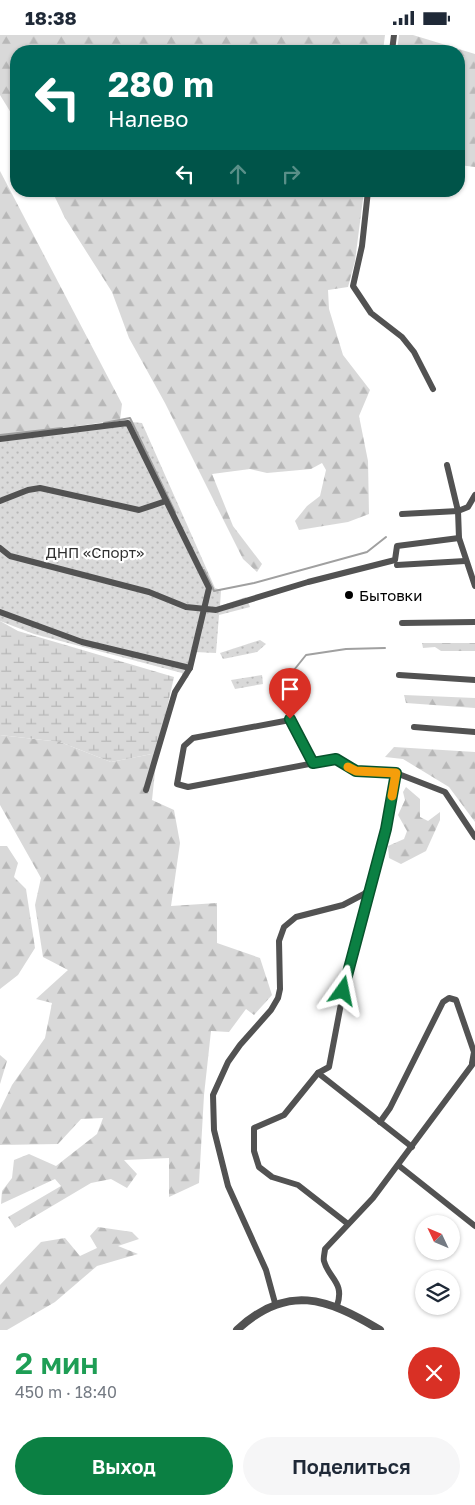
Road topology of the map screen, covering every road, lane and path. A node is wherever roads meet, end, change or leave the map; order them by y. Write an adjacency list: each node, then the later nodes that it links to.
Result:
1 (367, 197): 2 (street)
2 (433, 389)
3 (0, 439): 7 (street)
4 (447, 465): 8 (street)
5 (475, 495): 8 (street)
6 (0, 501): 7 (street)
7 (166, 501): 15 (street)
8 (458, 511): 9 (street); 10 (street)
9 (402, 514)
10 (460, 538): 12 (street); 15 (street)
11 (0, 548): 15 (street)
12 (466, 561): 13 (street); 14 (street)
13 (397, 565)
14 (475, 586)
15 (203, 609): 19 (street)
16 (0, 613): 19 (street)
17 (475, 622): 18 (street)
18 (402, 623)
19 (190, 668): 26 (street)
20 (400, 675): 21 (street)
21 (475, 680)
22 (414, 727): 23 (street)
23 (475, 731)
24 (313, 763): 24 (street); 25 (street)
25 (396, 773): 27 (street); 28 (street)
26 (146, 790)
27 (475, 837)
28 (368, 891): 30 (street); 36 (street)
29 (474, 1062): 31 (street); 32 (street)
30 (318, 1073): 31 (street); 34 (street)
31 (380, 1122): 32 (street)
32 (412, 1147): 33 (street)
33 (398, 1165): 34 (street); 35 (street)
34 (348, 1224): 37 (street)
35 (475, 1226)
36 (275, 1303): 37 (street); 38 (street)
37 (337, 1306): 39 (street)
38 (237, 1330)
39 (380, 1330)

